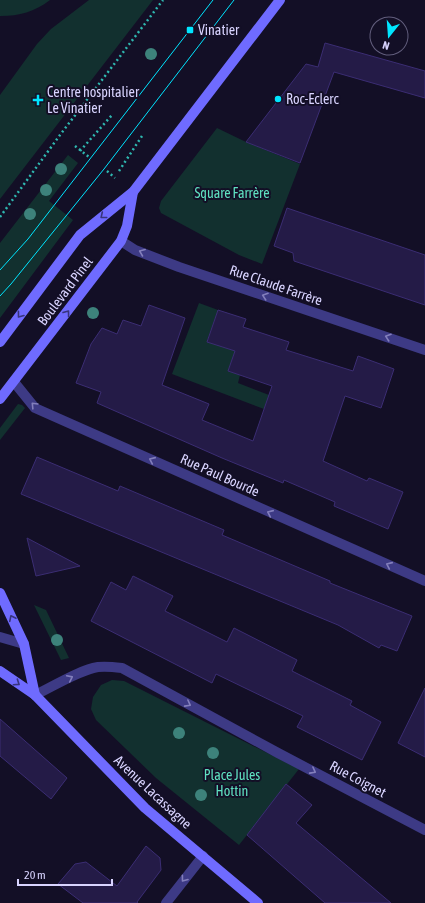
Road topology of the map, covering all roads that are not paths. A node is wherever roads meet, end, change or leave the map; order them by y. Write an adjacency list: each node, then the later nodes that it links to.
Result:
1 (280, 0): 2 (main road, Boulevard Pinel)
2 (133, 192): 3 (main road, Boulevard Pinel); 4 (main road, Boulevard Pinel, one-way to 4)
3 (121, 241): 5 (street, Rue Claude Farrère, one-way to 3); 6 (main road, Boulevard Pinel, one-way to 3)
4 (0, 342)
5 (425, 350)
6 (14, 382): 7 (main road, Boulevard Pinel); 8 (street, Rue Paul Bourde, one-way to 6)
7 (0, 399)
8 (425, 581)
9 (0, 593): 11 (main road, one-way to 9)
10 (0, 637): 11 (street)
11 (24, 644): 13 (main road)
12 (0, 671): 13 (main road, Avenue Lacassagne, one-way to 13)
13 (35, 695): 14 (street, Rue Coignet, one-way to 14); 15 (main road, Avenue Lacassagne)
14 (425, 830)
15 (203, 856): 16 (street, one-way to 16); 17 (main road, Avenue Lacassagne)
16 (166, 903)
17 (258, 903)

